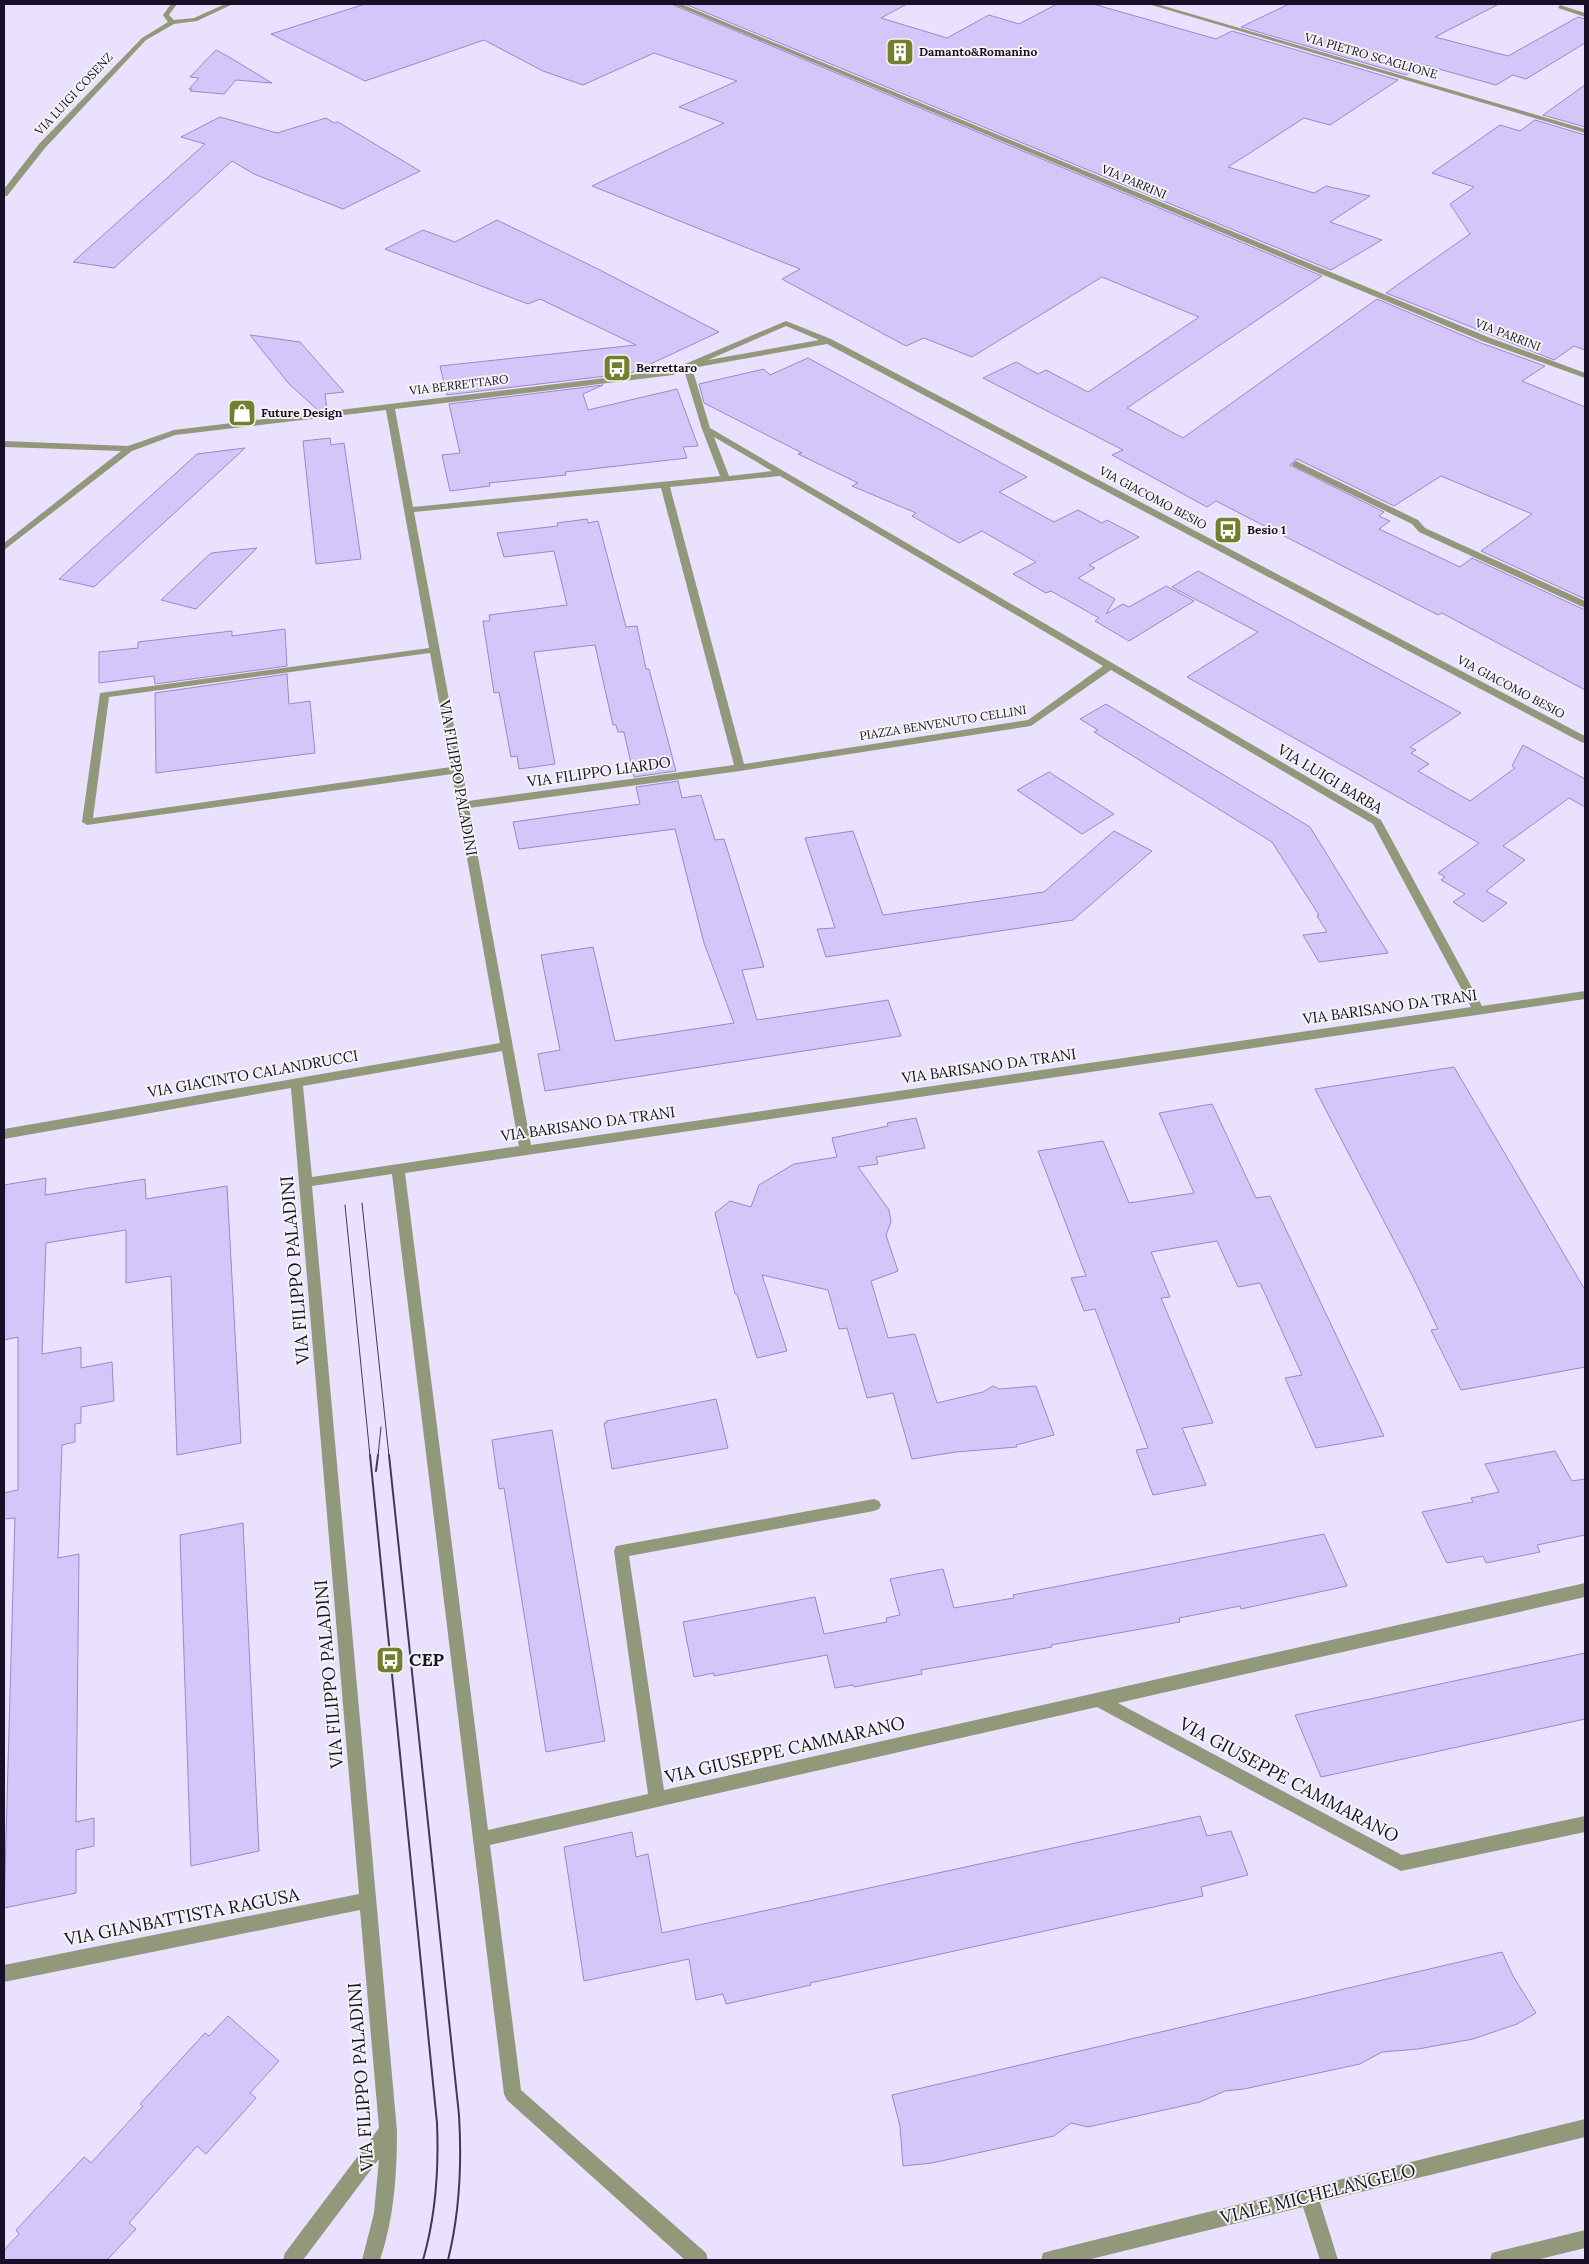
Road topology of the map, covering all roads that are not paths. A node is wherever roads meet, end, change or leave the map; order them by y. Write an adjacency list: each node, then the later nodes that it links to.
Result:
1 (174, 4): 7 (street)
2 (230, 4): 7 (street, VIA LUIGI COSENZ)
3 (676, 4): 13 (street, VIA PARRINI)
4 (1151, 4): 8 (street, VIA PIETRO SCAGLIONE)
5 (1560, 8): 6 (street)
6 (1585, 15)
7 (172, 22): 9 (street, VIA LUIGI COSENZ)
8 (1585, 131)
9 (4, 194)
10 (786, 323): 11 (street, VIA GIACOMO BESIO); 12 (street, VIA BERRETTARO)
11 (828, 340): 12 (street); 27 (street, VIA GIACOMO BESIO)
12 (687, 366): 14 (street, VIA BERRETTARO); 15 (street)
13 (1585, 376)
14 (390, 406): 17 (street, VIA BERRETTARO); 22 (street, VIA FILIPPO PALADINI)
15 (706, 429): 19 (street); 20 (street)
16 (4, 444): 17 (street)
17 (129, 449): 23 (street)
18 (1296, 464): 24 (street)
19 (782, 473): 20 (street); 26 (street)
20 (726, 479): 21 (street)
21 (665, 485): 22 (street); 28 (street)
22 (409, 510): 25 (street, VIA FILIPPO PALADINI)
23 (4, 547)
24 (1585, 605)
25 (434, 650): 29 (street, VIA FILIPPO PALADINI); 29 (street)
26 (1110, 666): 28 (street, PIAZZA BENVENUTO CELLINI); 32 (street, VIA LUIGI BARBA)
27 (1585, 740)
28 (740, 768): 30 (street, VIA FILIPPO LIARDO)
29 (456, 770): 30 (street, VIA FILIPPO PALADINI)
30 (463, 805): 33 (street, VIA FILIPPO PALADINI)
31 (1585, 995): 32 (street, VIA BARISANO DA TRANI)
32 (1479, 1011): 36 (street, VIA BARISANO DA TRANI)
33 (507, 1046): 34 (street, VIA GIACINTO CALANDRUCCI); 36 (street, VIA FILIPPO PALADINI)
34 (297, 1082): 35 (street, VIA GIACINTO CALANDRUCCI); 38 (street, VIA FILIPPO PALADINI)
35 (4, 1134)
36 (526, 1150): 37 (street, VIA BARISANO DA TRANI)
37 (398, 1169): 38 (street, VIA BARISANO DA TRANI); 44 (street)
38 (308, 1182): 45 (street, VIA FILIPPO PALADINI)
39 (874, 1506): 42 (street)
40 (1585, 1590): 41 (street, VIA GIUSEPPE CAMMARANO)
41 (1098, 1700): 42 (street, VIA GIUSEPPE CAMMARANO); 43 (street, VIA GIUSEPPE CAMMARANO)
42 (656, 1800): 44 (street, VIA GIUSEPPE CAMMARANO)
43 (1585, 1824)
44 (482, 1840): 53 (street)
45 (369, 1900): 46 (street, VIA GIANBATTISTA RAGUSA); 48 (street, VIA FILIPPO PALADINI)
46 (4, 1973)
47 (1585, 2128): 49 (street, VIALE MICHELANGELO)
48 (388, 2131): 51 (street); 52 (street, VIA FILIPPO PALADINI)
49 (1309, 2196): 54 (street, VIALE MICHELANGELO); 55 (street)
50 (1585, 2239): 56 (street)
51 (292, 2260)
52 (371, 2260)
53 (699, 2260)
54 (1050, 2260)
55 (1329, 2260)
56 (1499, 2260)

